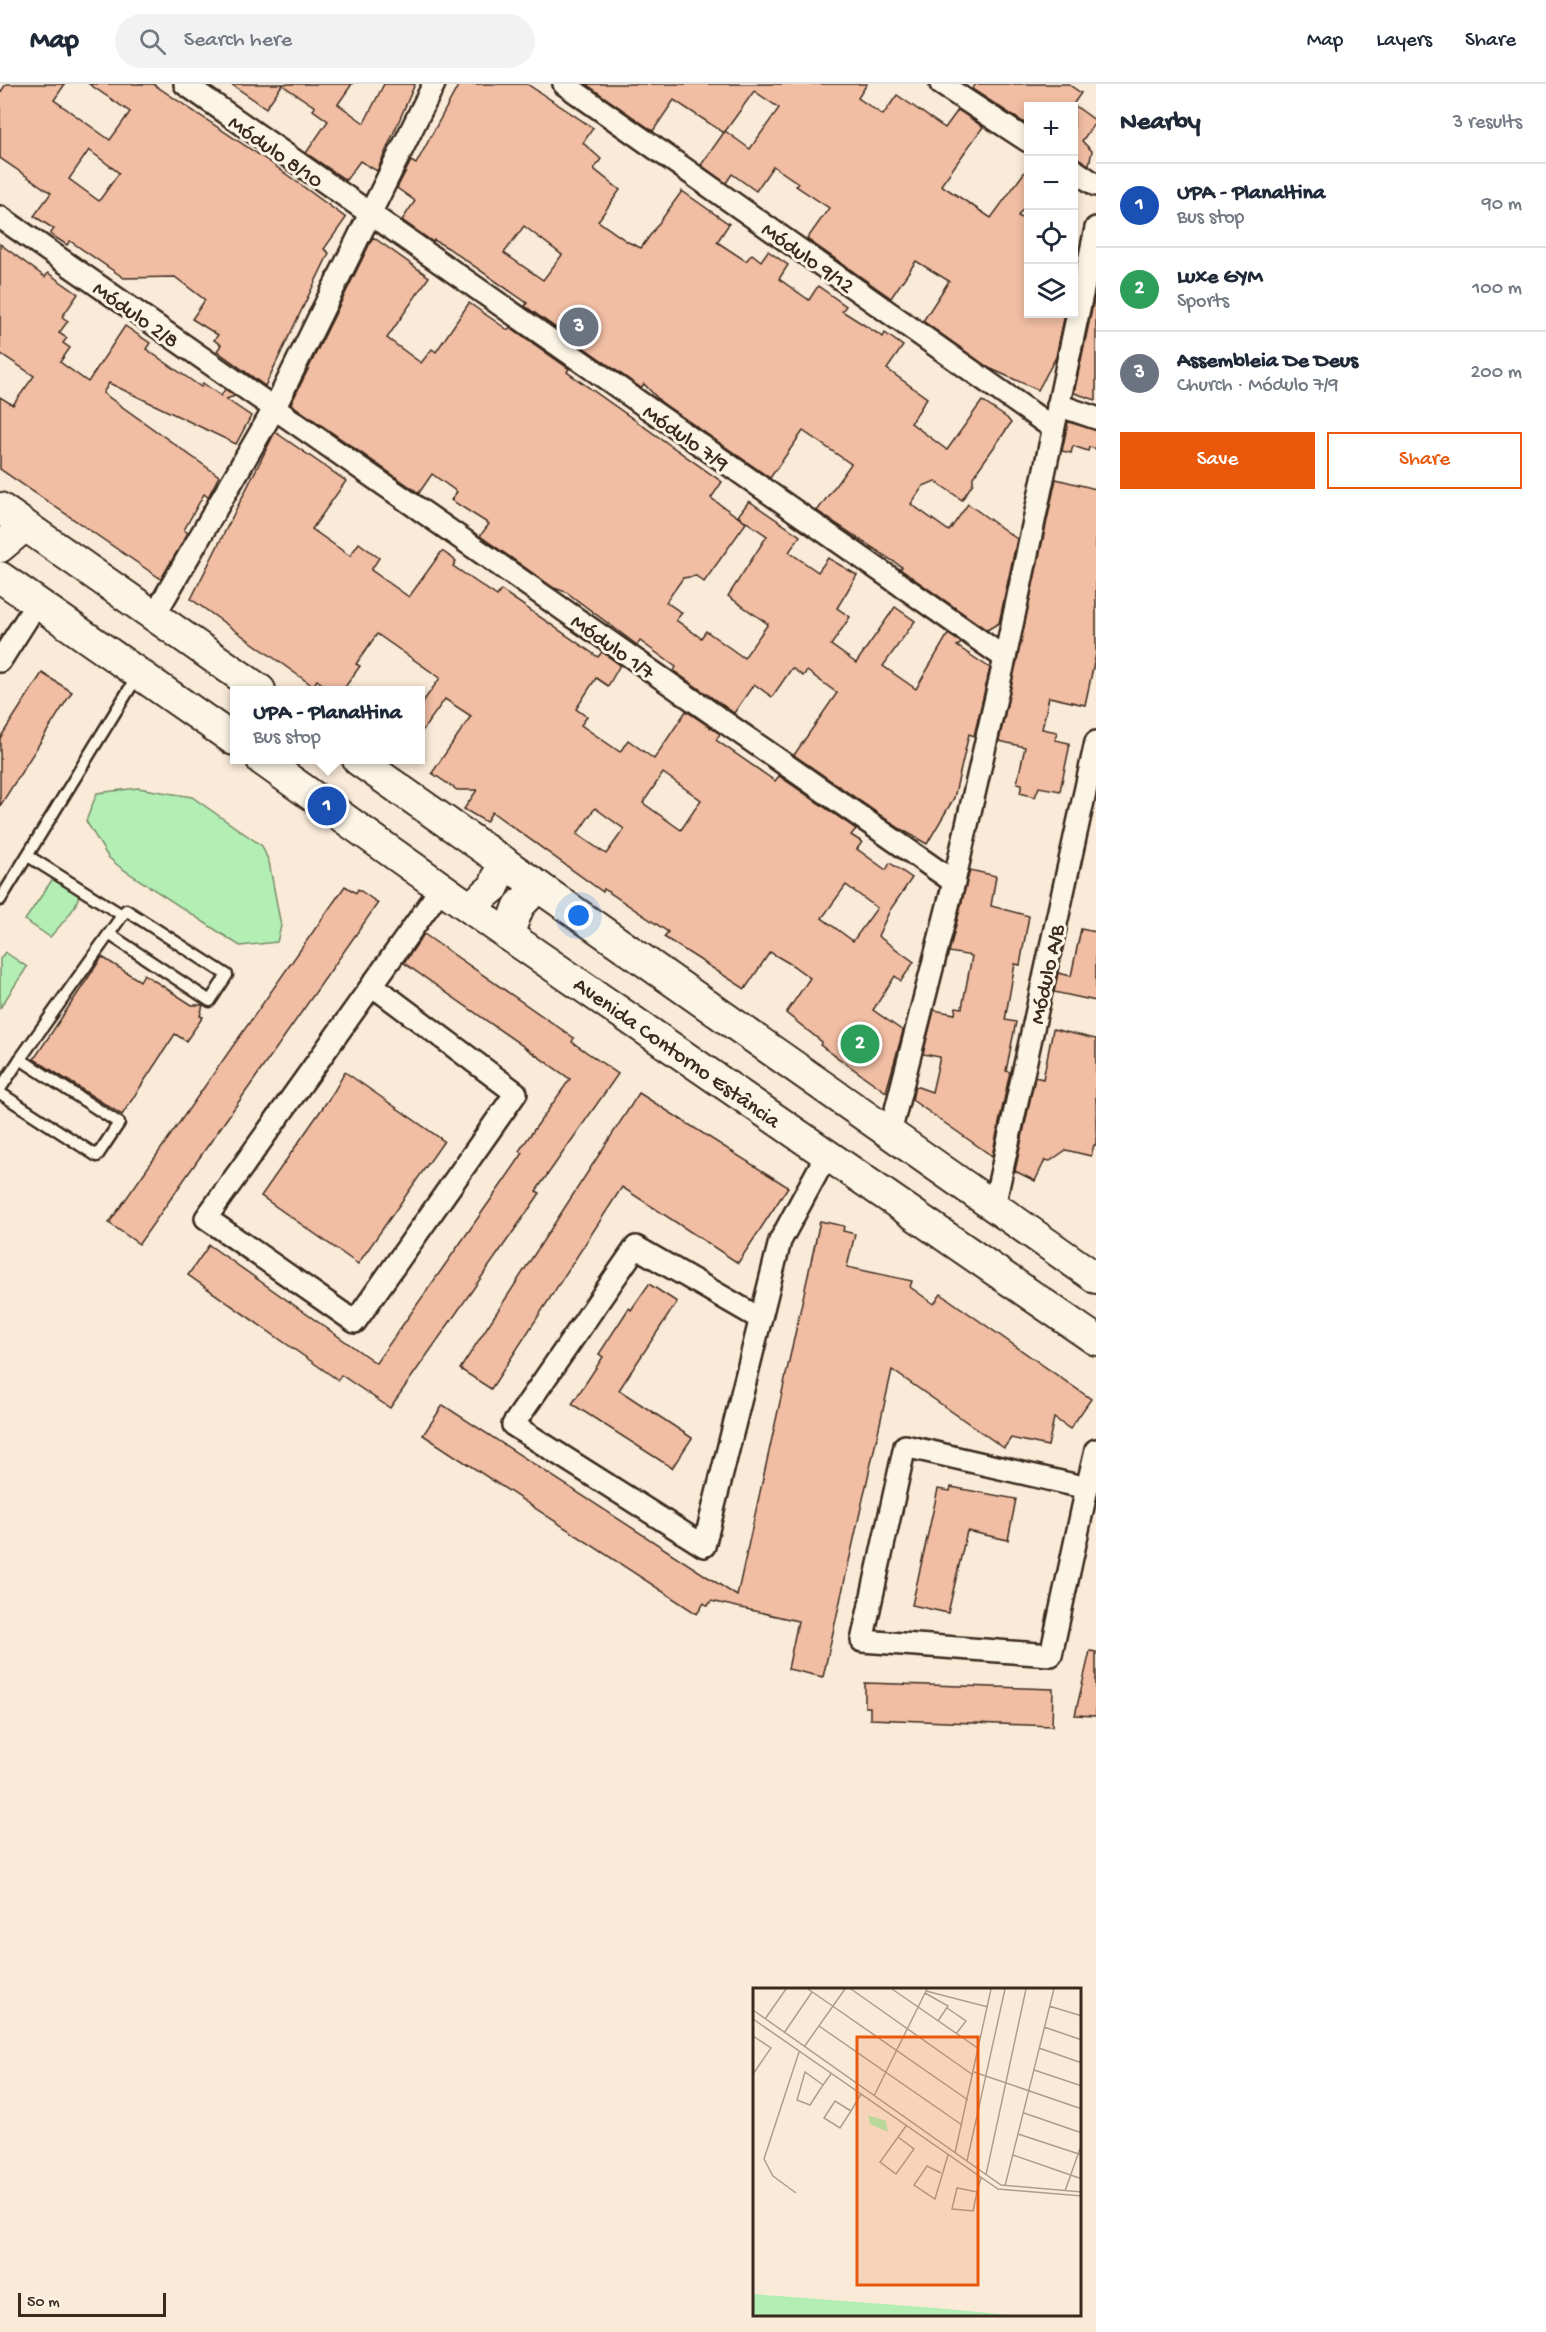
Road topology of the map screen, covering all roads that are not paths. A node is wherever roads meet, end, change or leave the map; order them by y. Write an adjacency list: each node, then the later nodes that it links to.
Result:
1 (185, 84): 8 (street, Módulo 8/10)
2 (434, 84): 8 (street)
3 (564, 84): 14 (street, Módulo 9/12)
4 (941, 84): 5 (street)
5 (1024, 138)
6 (1078, 173): 7 (street)
7 (1096, 185)
8 (370, 215): 12 (street); 21 (street, Módulo 7/9)
9 (0, 217): 12 (street, Módulo 2/8)
10 (1096, 228): 11 (street)
11 (1058, 405): 13 (street); 14 (street)
12 (274, 408): 20 (street); 31 (street, Módulo 1/7)
13 (1096, 418)
14 (1053, 428): 21 (street)
15 (0, 508): 16 (street)
16 (25, 526): 17 (street); 20 (street)
17 (0, 547)
18 (0, 577): 19 (street)
19 (37, 603): 22 (street); 23 (street)
20 (154, 616): 24 (street)
21 (1005, 658): 31 (street)
22 (0, 661)
23 (140, 673): 25 (street); 29 (lane)
24 (254, 686)
25 (230, 737)
26 (1096, 742): 46 (street, Módulo A/B)
27 (269, 764): 33 (street, Avenida Contorno Estância)
28 (365, 764): 30 (street)
29 (28, 856): 34 (lane); 36 (lane)
30 (503, 861): 32 (street); 35 (street)
31 (954, 882): 44 (street)
32 (538, 885): 38 (street); 44 (street)
33 (442, 887): 35 (street, Avenida Contorno Estância); 39 (street)
34 (0, 900)
35 (470, 907): 38 (street, Avenida Contorno Estância)
36 (123, 915): 37 (lane); 37 (lane)
37 (109, 934): 40 (lane)
38 (508, 934): 45 (street, Avenida Contorno Estância)
39 (372, 985): 39 (street)
40 (21, 1059): 42 (lane); 43 (lane)
41 (0, 1066): 42 (lane)
42 (11, 1073): 43 (lane)
43 (0, 1091)
44 (890, 1133): 46 (street)
45 (827, 1154): 48 (street); 49 (street, Avenida Contorno Estância)
46 (994, 1206): 47 (street)
47 (1096, 1278)
48 (759, 1318): 48 (street)
49 (1096, 1340)
50 (1096, 1449): 51 (street)
51 (1087, 1488): 51 (street)

